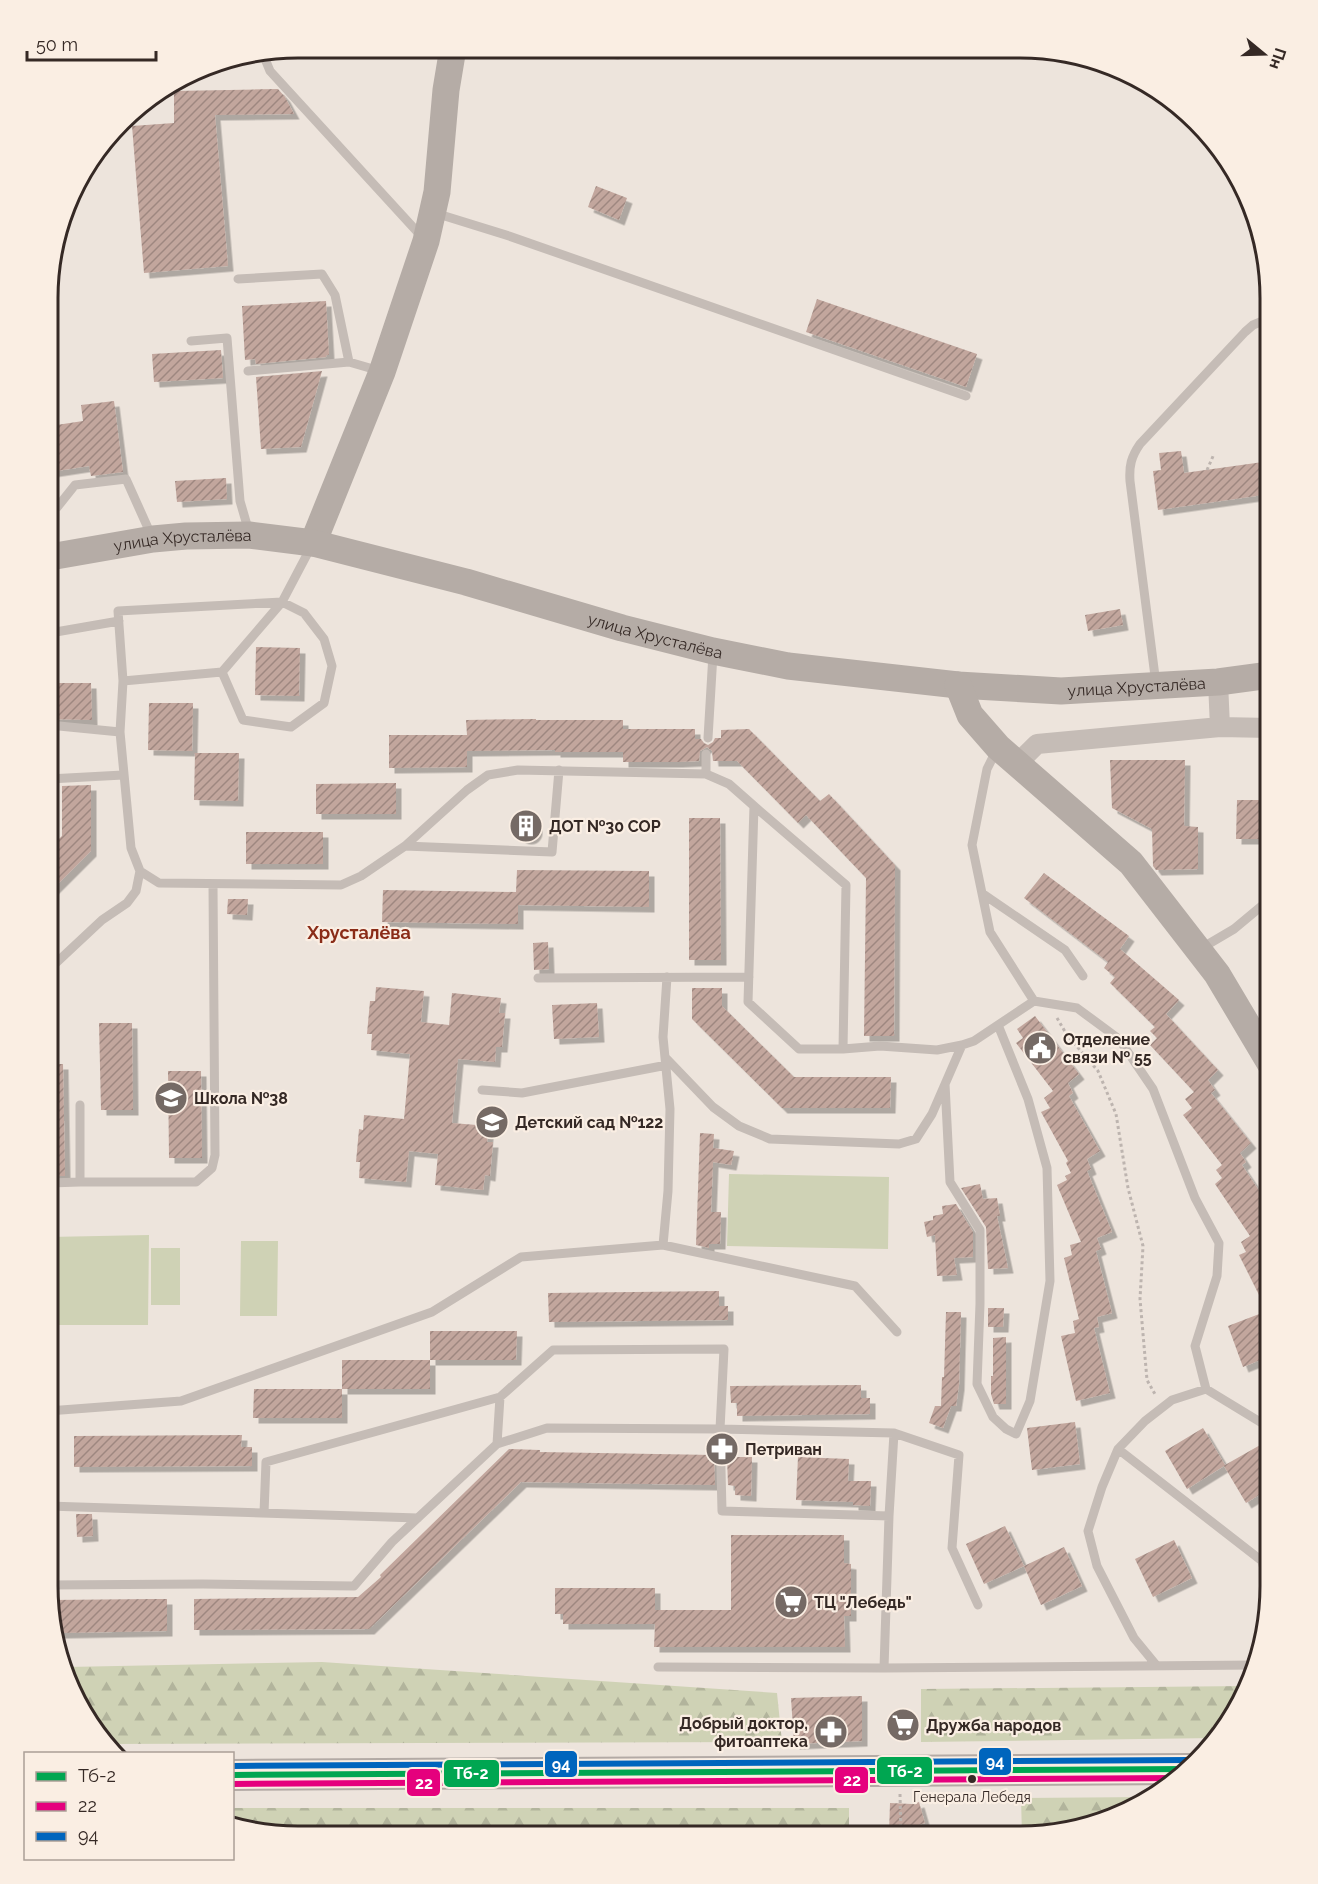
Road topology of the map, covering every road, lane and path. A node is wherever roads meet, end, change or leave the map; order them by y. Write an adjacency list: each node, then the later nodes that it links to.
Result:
1 (451, 58): 3 (main road)
2 (265, 61): 4 (lane)
3 (433, 213): 4 (main road); 11 (lane)
4 (426, 241): 10 (main road)
5 (238, 279): 8 (lane)
6 (1260, 322): 28 (lane)
7 (191, 341): 15 (lane)
8 (349, 362): 9 (lane); 10 (lane)
9 (248, 371)
10 (382, 372): 17 (main road)
11 (966, 396)
12 (1214, 454): 13 (path)
13 (1207, 470)
14 (58, 506): 16 (lane)
15 (249, 535): 16 (main road, улица Хрусталёва); 17 (main road, улица Хрусталёва)
16 (153, 539): 18 (main road, улица Хрусталёва)
17 (313, 543): 19 (lane); 22 (main road, улица Хрусталёва)
18 (58, 555)
19 (282, 602): 20 (lane); 23 (lane); 23 (lane)
20 (119, 621): 21 (lane); 25 (lane)
21 (58, 632)
22 (713, 651): 27 (main road, улица Хрусталёва); 33 (lane)
23 (222, 672): 25 (lane)
24 (1260, 676): 26 (main road, улица Хрусталёва)
25 (123, 681): 32 (lane)
26 (1218, 682): 28 (main road, улица Хрусталёва); 30 (street)
27 (958, 685): 28 (main road, улица Хрусталёва); 35 (main road)
28 (1156, 686)
29 (58, 726): 32 (lane)
30 (1220, 727): 31 (street); 35 (street)
31 (1260, 729)
32 (120, 732): 38 (lane)
33 (708, 738)
34 (706, 754): 37 (lane)
35 (1008, 755): 44 (lane); 46 (main road)
36 (559, 770): 37 (lane); 41 (lane); 41 (lane)
37 (706, 774): 40 (lane)
38 (123, 775): 39 (lane); 42 (lane)
39 (58, 779)
40 (754, 806): 50 (lane); 57 (lane)
41 (405, 846): 43 (lane)
42 (140, 871): 43 (lane); 47 (lane)
43 (213, 885): 62 (lane)
44 (983, 894): 48 (lane); 52 (lane)
45 (1260, 907): 46 (lane)
46 (1198, 951): 56 (main road)
47 (58, 961)
48 (1083, 976)
49 (667, 977): 50 (lane); 51 (lane); 58 (lane)
50 (749, 977): 57 (lane)
51 (538, 978)
52 (1034, 1001): 53 (lane); 54 (lane)
53 (1049, 1003): 66 (lane); 68 (path)
54 (998, 1025): 55 (lane); 59 (lane)
55 (962, 1045): 57 (lane); 59 (lane)
56 (1260, 1047)
57 (843, 1049)
58 (666, 1061): 59 (lane); 60 (lane); 64 (lane)
59 (945, 1084)
60 (482, 1090)
61 (81, 1105): 62 (lane)
62 (80, 1182): 63 (lane)
63 (58, 1183)
64 (663, 1245): 65 (lane); 69 (lane)
65 (897, 1332)
66 (1206, 1389): 68 (lane); 70 (lane)
67 (500, 1397): 71 (lane); 73 (lane); 76 (lane)
68 (1163, 1407): 74 (lane)
69 (58, 1410)
70 (1260, 1422)
71 (720, 1429): 72 (lane); 73 (lane); 77 (lane)
72 (894, 1433): 77 (lane); 81 (lane)
73 (497, 1444): 78 (lane)
74 (1118, 1449): 79 (lane); 83 (lane)
75 (58, 1506): 76 (lane)
76 (264, 1513): 78 (lane)
77 (889, 1516): 85 (lane)
78 (418, 1518): 80 (lane)
79 (1260, 1558)
80 (58, 1585)
81 (978, 1605)
82 (1246, 1665): 83 (lane)
83 (1157, 1666): 85 (lane)
84 (658, 1667): 85 (lane)
85 (884, 1668)
86 (1174, 1769): 87 (main road)
87 (234, 1774)
88 (900, 1794): 89 (path)
89 (901, 1826)

